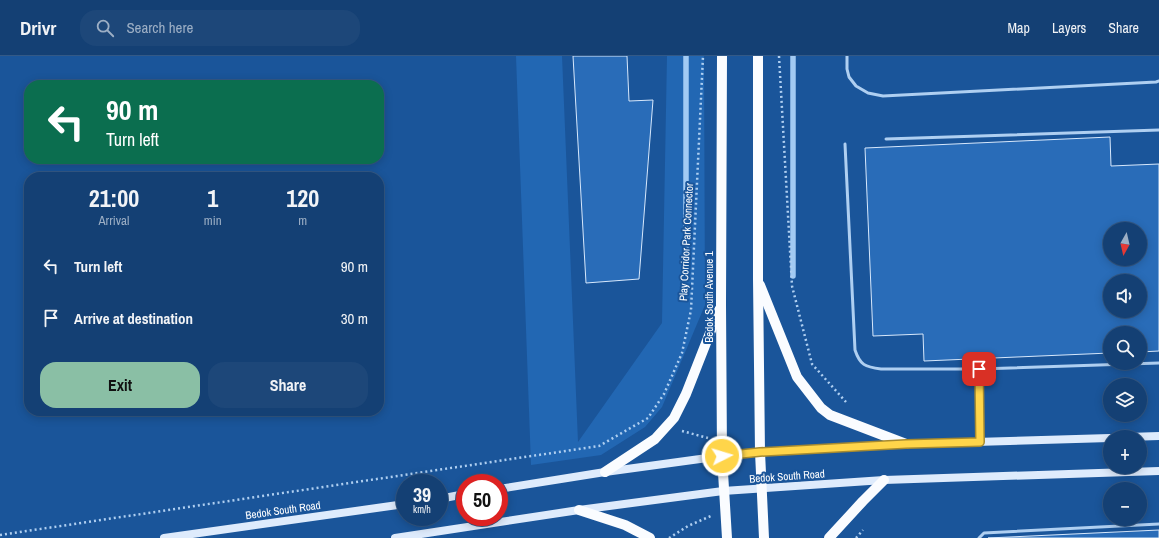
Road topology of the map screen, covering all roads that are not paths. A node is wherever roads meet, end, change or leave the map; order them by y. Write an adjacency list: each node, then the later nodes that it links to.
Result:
1 (722, 56): 9 (main road, Bedok South Avenue 1)
2 (758, 56): 8 (main road)
3 (847, 56): 4 (lane)
4 (1159, 81)
5 (1159, 130): 6 (lane)
6 (886, 139)
7 (845, 144): 11 (lane)
8 (758, 280): 16 (main road); 17 (main road)
9 (721, 304): 18 (main road, Bedok South Avenue 1); 20 (main road)
10 (1159, 363): 11 (lane)
11 (979, 369): 15 (lane)
12 (1147, 436): 13 (main road)
13 (1159, 436)
14 (1103, 438): 15 (main road)
15 (980, 442): 16 (main road)
16 (906, 444): 17 (main road)
17 (760, 452): 18 (main road); 23 (main road)
18 (722, 456): 20 (main road); 24 (main road, Bedok South Avenue 1)
19 (1159, 471): 21 (main road, Bedok South Road)
20 (605, 472): 22 (main road)
21 (884, 480): 23 (main road, Bedok South Road); 33 (main road)
22 (508, 488)
23 (761, 489): 24 (main road, Bedok South Road); 32 (main road)
24 (724, 491): 26 (main road, Bedok South Road); 31 (main road, Bedok South Avenue 1)
25 (396, 505): 28 (main road, Bedok South Road)
26 (580, 510): 29 (main road, Bedok South Road); 30 (main road)
27 (1159, 524): 34 (lane)
28 (164, 538)
29 (395, 538)
30 (650, 538)
31 (727, 538)
32 (764, 538)
33 (829, 538)
34 (979, 538)

